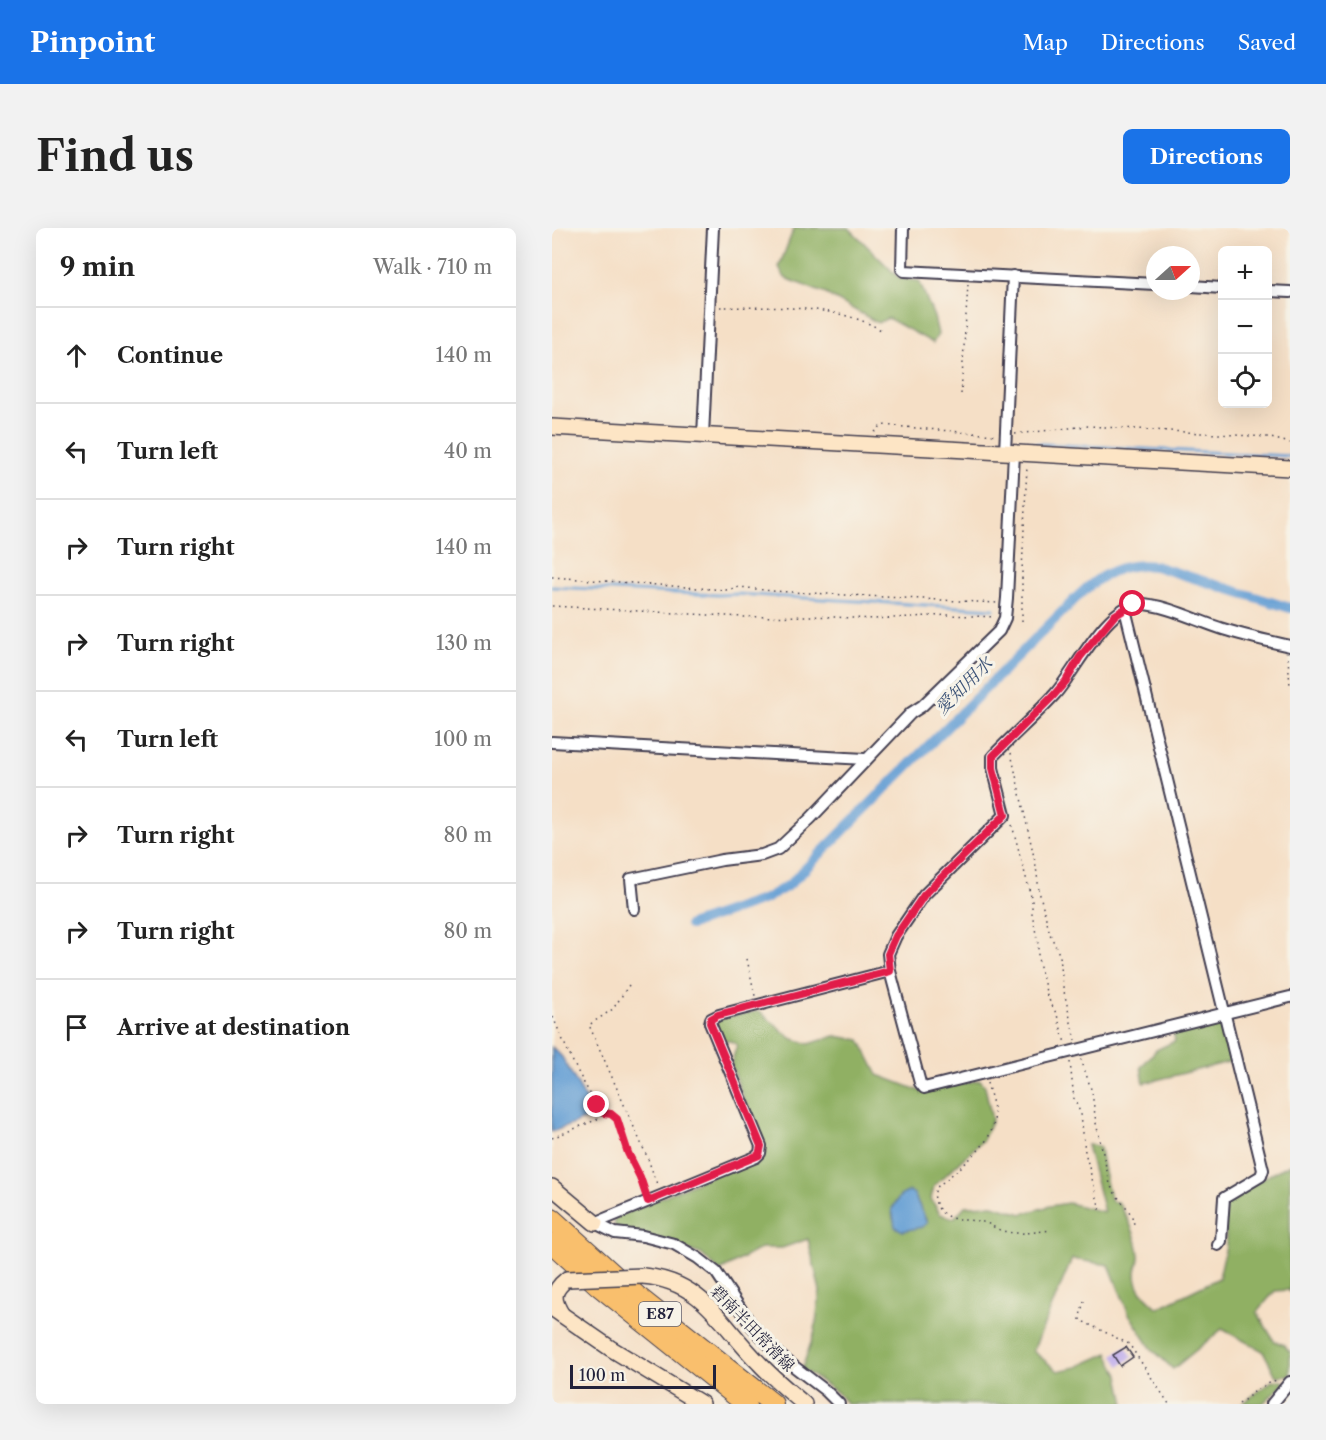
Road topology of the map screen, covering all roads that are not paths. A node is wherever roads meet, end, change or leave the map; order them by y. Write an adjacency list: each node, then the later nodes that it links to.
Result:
1 (713, 228): 10 (street)
2 (903, 228): 3 (street)
3 (1013, 276): 4 (street); 11 (street)
4 (1146, 283)
5 (1200, 287): 6 (street)
6 (1218, 288)
7 (1272, 291): 8 (street)
8 (1290, 292)
9 (552, 427): 10 (street)
10 (703, 436): 11 (street)
11 (1012, 445): 12 (street); 16 (street)
12 (1290, 468)
13 (1125, 609): 14 (street); 18 (street); 20 (street)
14 (1289, 646)
15 (552, 742): 16 (street)
16 (865, 759): 17 (street)
17 (634, 909)
18 (890, 971): 20 (street); 23 (street)
19 (1290, 997): 20 (street)
20 (1225, 1013): 25 (street)
21 (552, 1187): 23 (street)
22 (552, 1219): 31 (highway, E87)
23 (594, 1223): 33 (street)
24 (552, 1243): 30 (highway, E87)
25 (1218, 1245)
26 (560, 1278): 27 (street, 碧南半田常滑線); 32 (street, 碧南半田常滑線, bridge)
27 (558, 1312): 29 (street, 碧南半田常滑線)
28 (1285, 1380): 34 (street)
29 (702, 1404)
30 (746, 1404)
31 (773, 1404)
32 (804, 1404)
33 (839, 1404)
34 (1272, 1404)

